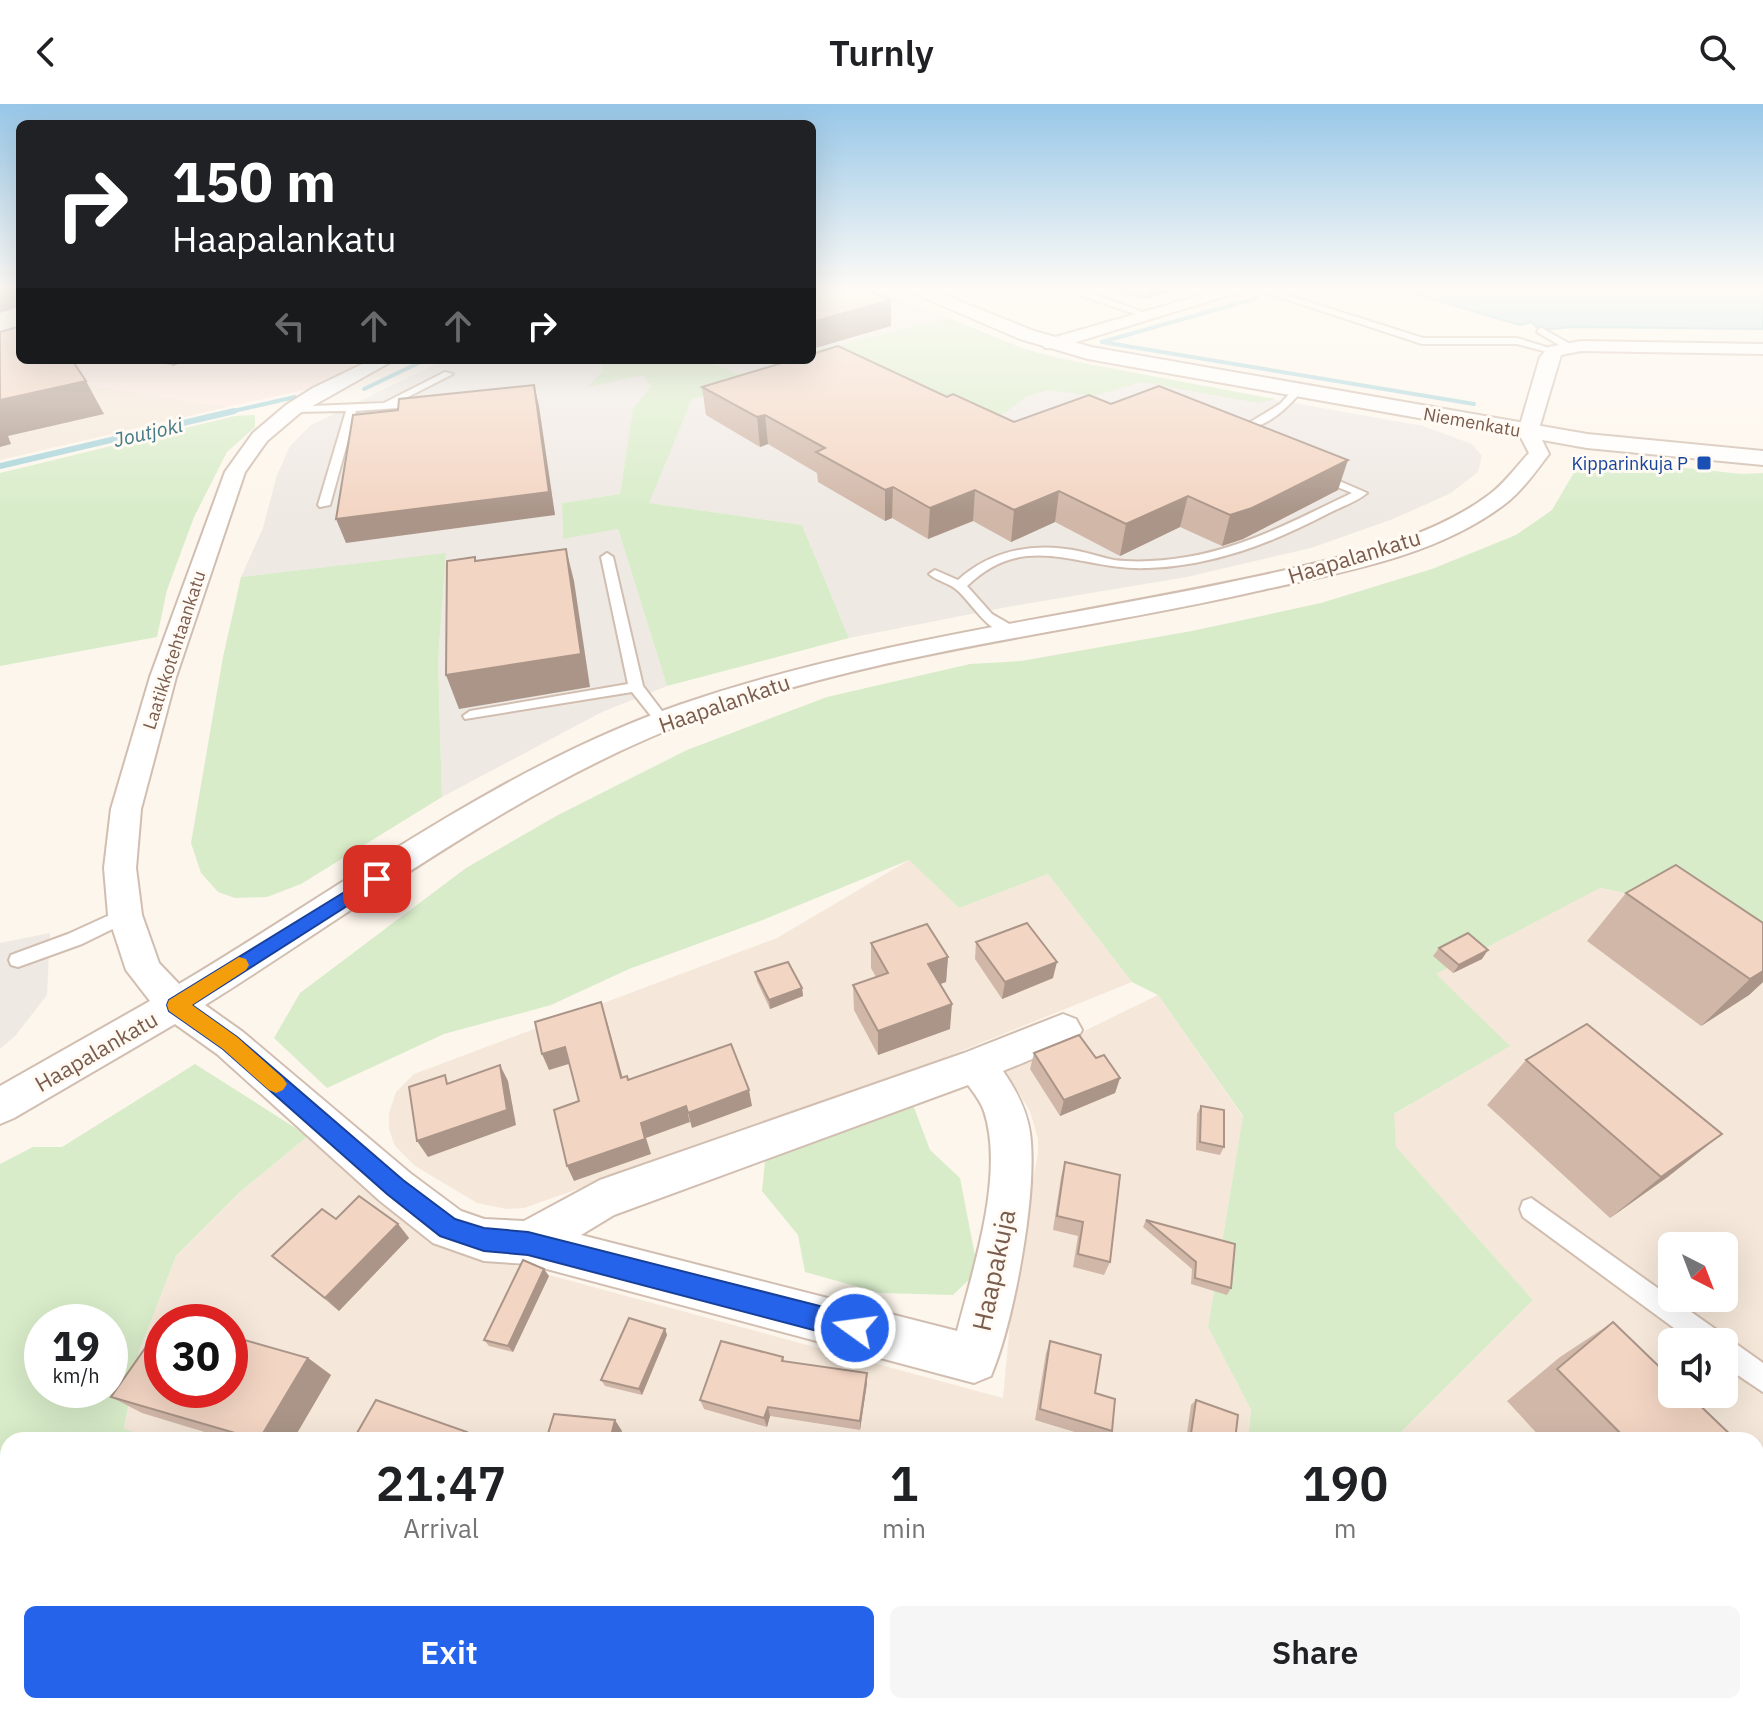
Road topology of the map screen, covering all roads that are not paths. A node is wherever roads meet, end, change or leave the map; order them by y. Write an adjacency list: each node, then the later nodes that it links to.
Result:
1 (1131, 362): 5 (street, Niemenkatu)
2 (1547, 362): 11 (street)
3 (377, 364): 9 (street, Laatikkotehtaankatu)
4 (448, 374): 8 (lane)
5 (1296, 392): 10 (lane); 11 (street, Niemenkatu)
6 (440, 402): 8 (lane)
7 (352, 408): 8 (lane); 9 (lane); 14 (lane)
8 (379, 408)
9 (293, 409): 22 (street, Laatikkotehtaankatu)
10 (1253, 425)
11 (1516, 454): 12 (street, Niemenkatu); 18 (street, Haapalankatu)
12 (1763, 458)
13 (1305, 471): 17 (lane)
14 (324, 505)
15 (607, 557): 19 (lane)
16 (935, 574): 17 (lane)
17 (960, 586): 18 (lane)
18 (1013, 632): 21 (street, Haapalankatu)
19 (636, 687): 20 (lane); 21 (lane)
20 (470, 716)
21 (664, 723): 24 (street, Haapalankatu)
22 (125, 915): 23 (lane); 24 (street, Laatikkotehtaankatu)
23 (18, 960)
24 (176, 1005): 27 (street, Haapalankatu); 29 (street, Haapakuja)
25 (1063, 1030): 26 (street)
26 (977, 1065): 29 (street); 29 (street, Haapakuja)
27 (0, 1106)
28 (1531, 1209): 30 (lane)
29 (528, 1243)
30 (1695, 1328)
31 (1738, 1360): 32 (lane)
32 (1763, 1379)

